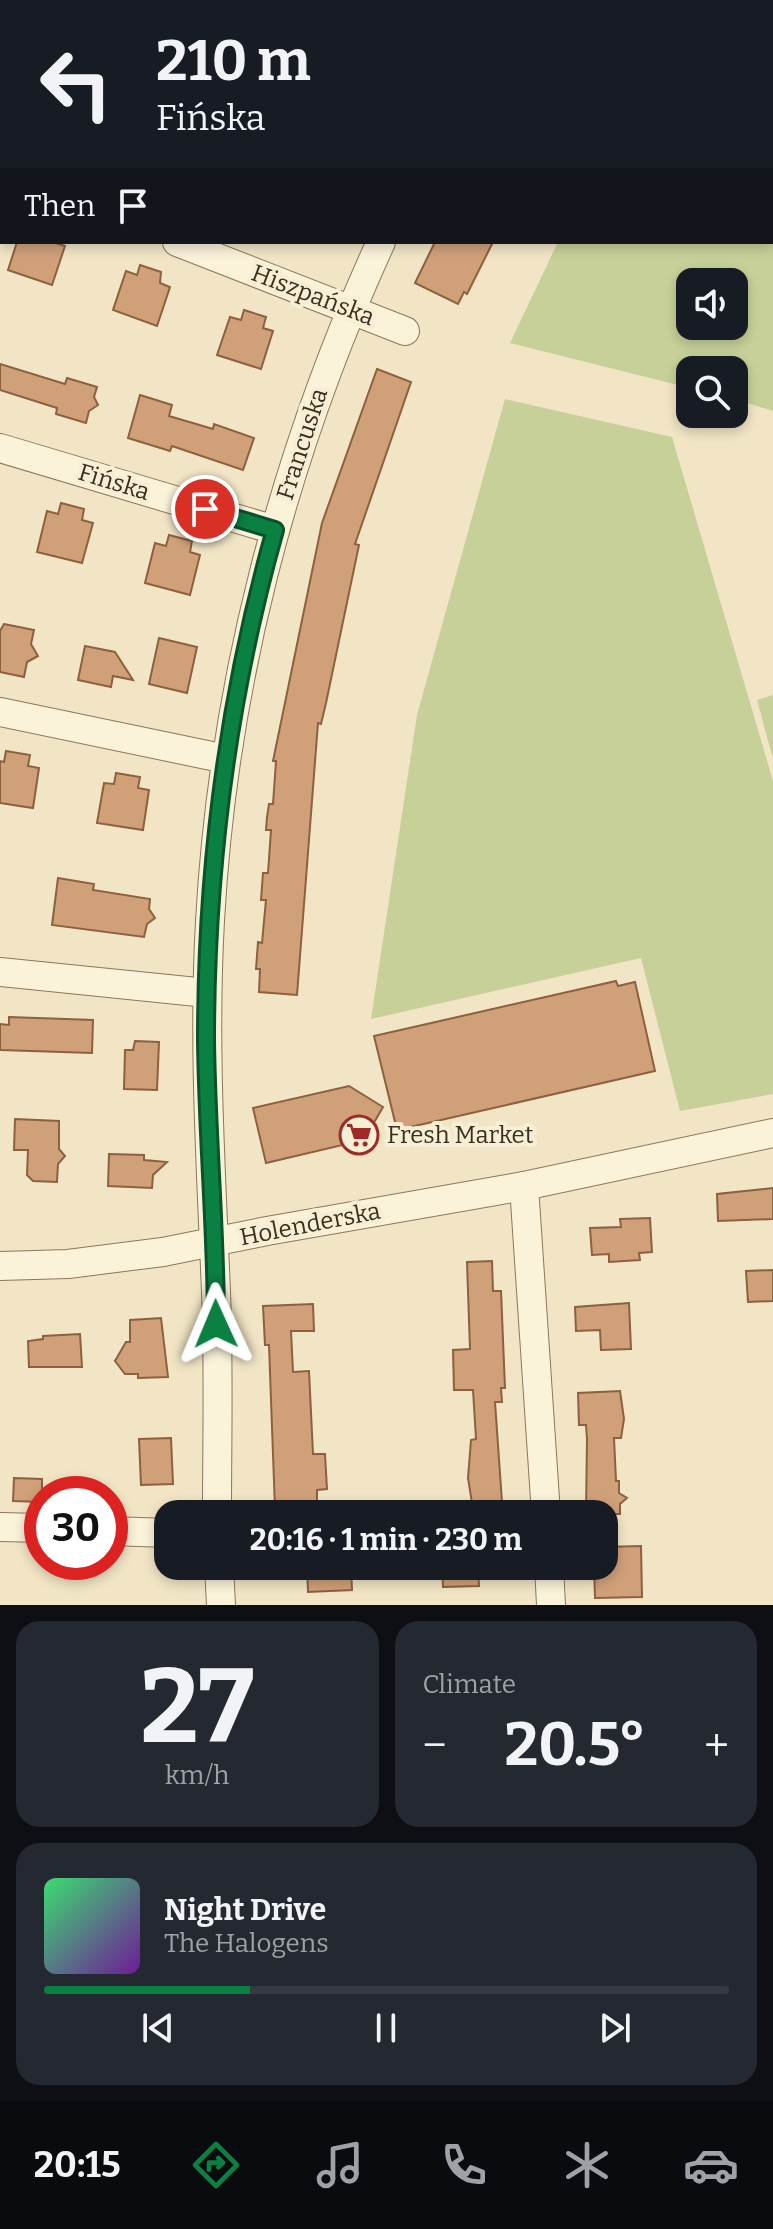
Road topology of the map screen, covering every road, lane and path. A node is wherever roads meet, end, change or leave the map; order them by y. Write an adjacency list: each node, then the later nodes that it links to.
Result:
1 (182, 244): 3 (street, Hiszpańska)
2 (380, 244): 3 (street, Francuska)
3 (351, 309): 4 (street, Hiszpańska); 6 (street, Francuska)
4 (405, 331)
5 (0, 448): 6 (street, Fińska)
6 (275, 530): 8 (street, Francuska)
7 (0, 712): 8 (street)
8 (226, 759): 10 (street, Francuska)
9 (0, 972): 10 (street)
10 (207, 993): 13 (street, Francuska)
11 (773, 1133): 12 (street, Holenderska)
12 (524, 1186): 13 (street, Holenderska); 16 (street)
13 (213, 1243): 14 (street, Holenderska); 15 (street, Francuska)
14 (0, 1266)
15 (217, 1500)
16 (545, 1500)
17 (0, 1527): 18 (street)
18 (24, 1528)
19 (128, 1532): 20 (street)
20 (154, 1533)
21 (220, 1580): 23 (street)
22 (550, 1580): 24 (street)
23 (221, 1605)
24 (551, 1605)

